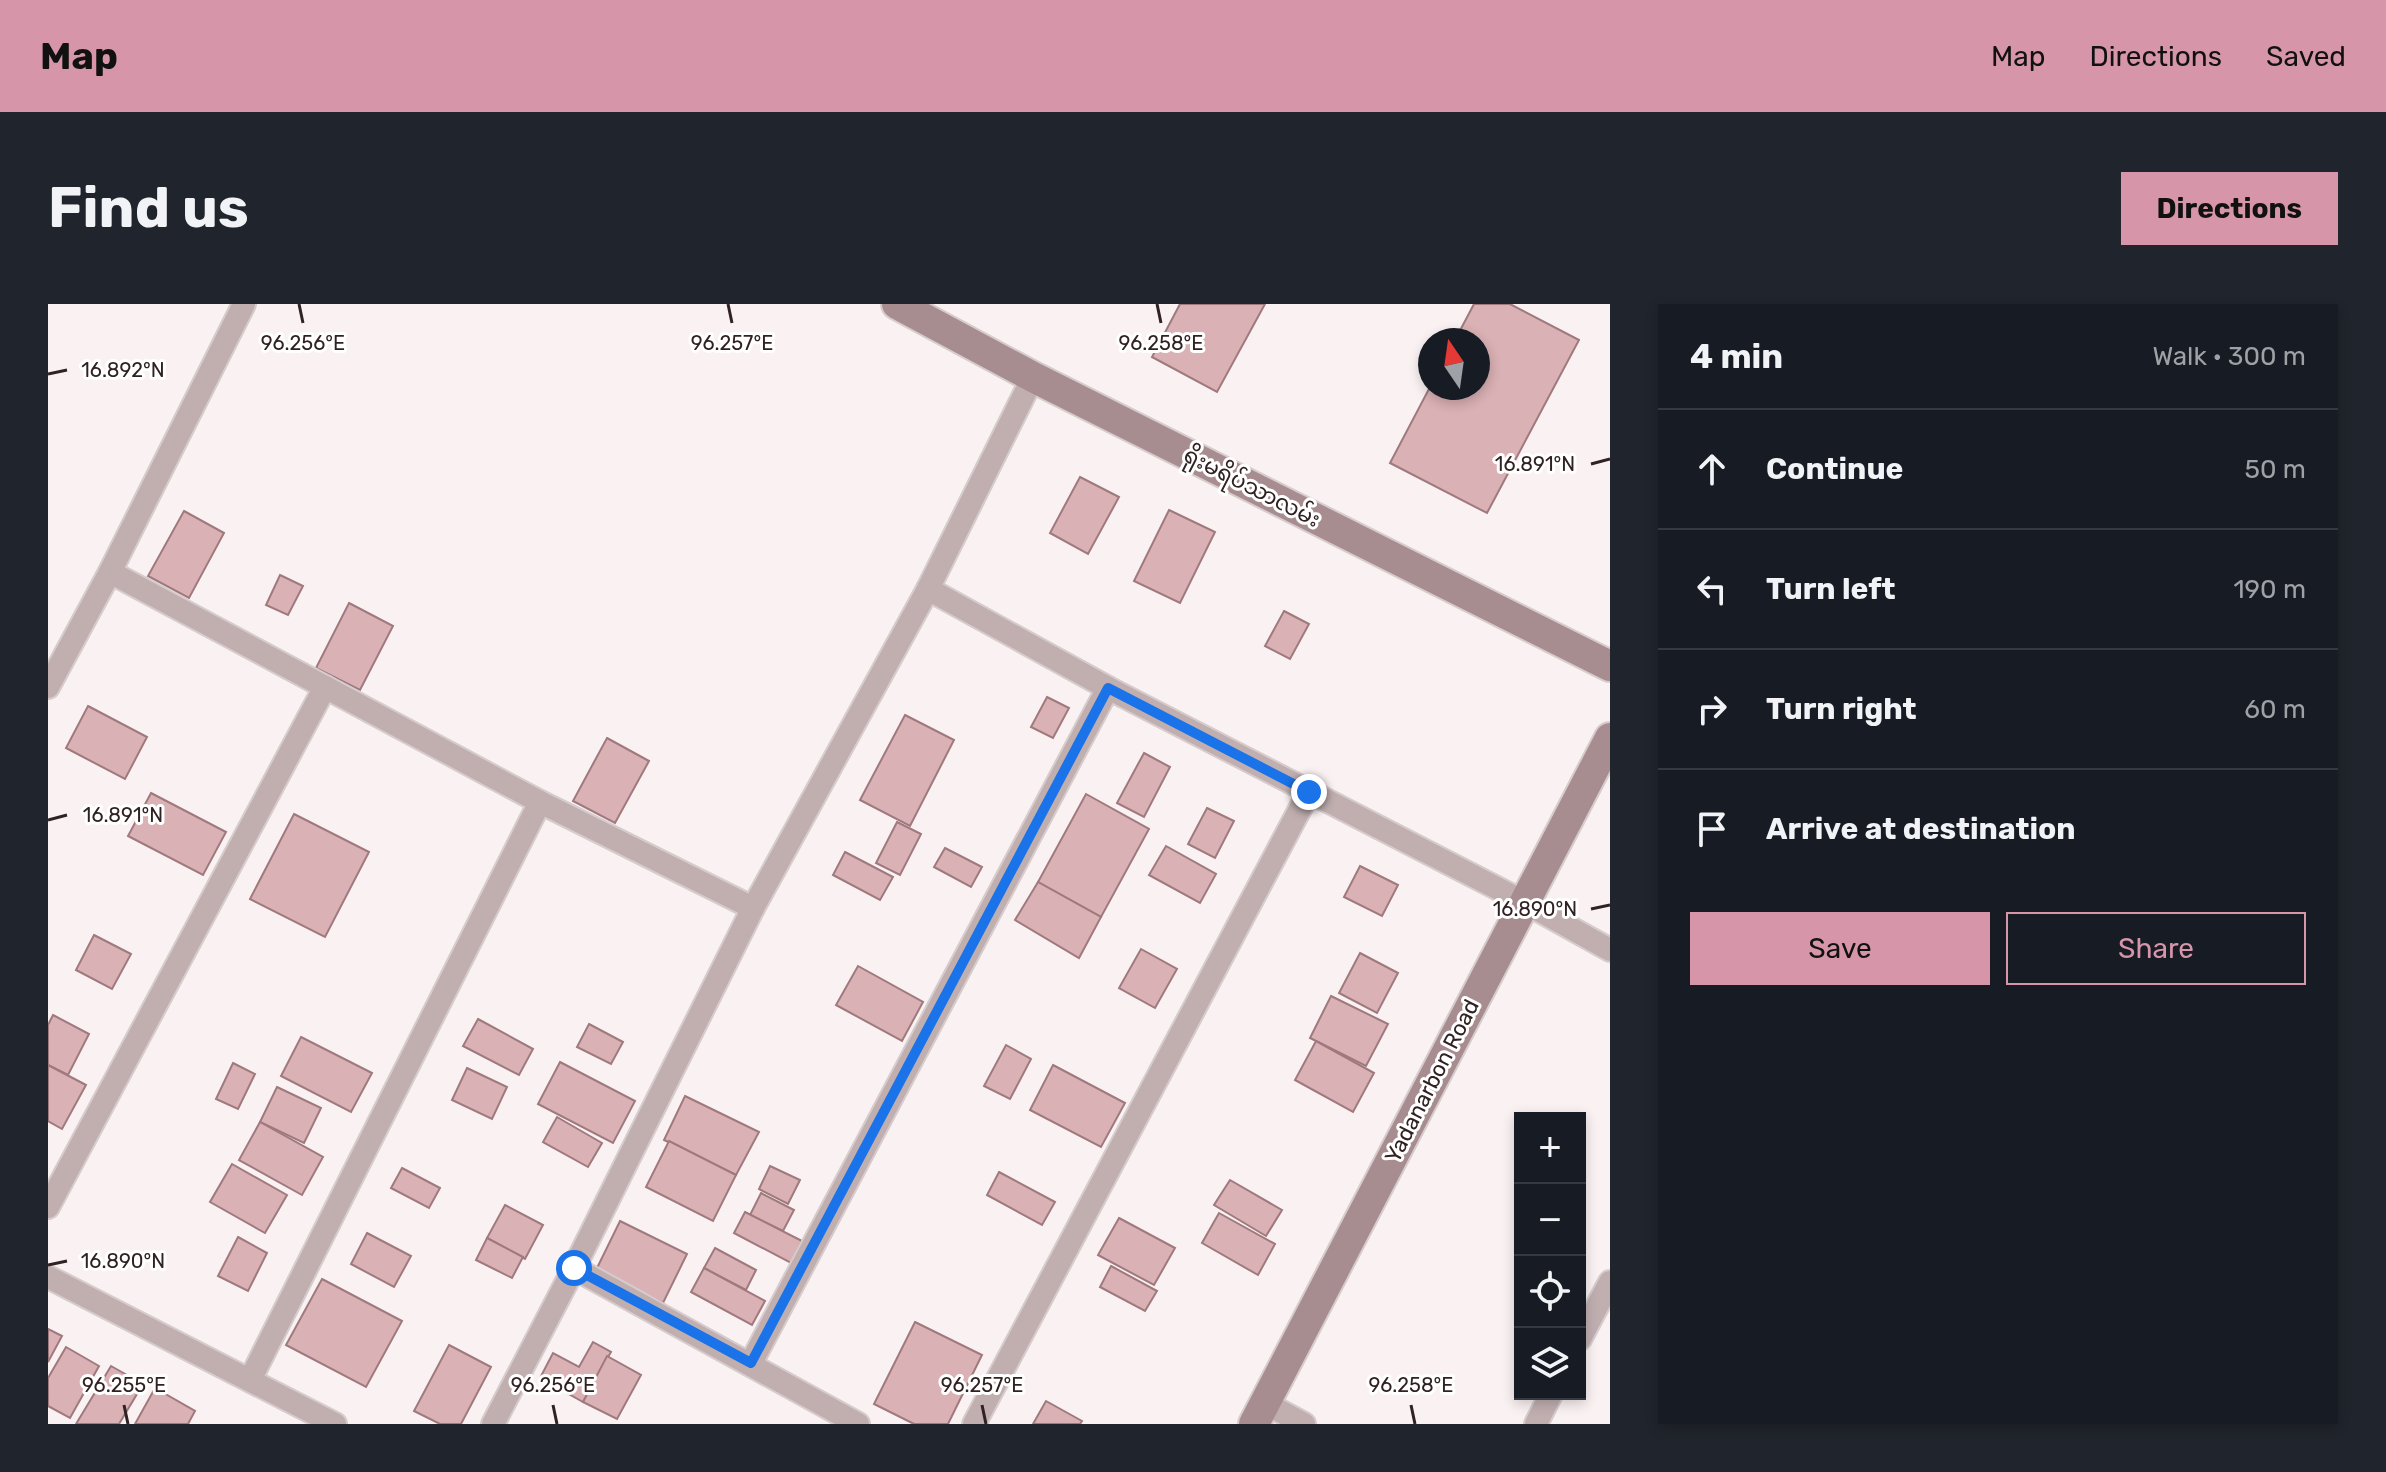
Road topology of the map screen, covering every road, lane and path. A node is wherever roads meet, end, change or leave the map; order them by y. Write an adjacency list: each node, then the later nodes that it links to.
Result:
1 (244, 304): 4 (street)
2 (897, 304): 3 (street, ရိုးမရိပ်သာလမ်း)
3 (1033, 377): 5 (street); 6 (street, ရိုးမရိပ်သာလမ်း)
4 (110, 572): 7 (street); 8 (street)
5 (928, 589): 9 (street); 14 (street)
6 (1610, 666)
7 (48, 687)
8 (325, 687): 12 (street); 16 (street)
9 (1108, 688): 11 (street); 21 (street)
10 (1610, 738): 13 (street, Yadanarbon Road)
11 (1309, 792): 13 (street); 28 (street)
12 (540, 802): 14 (street); 22 (street)
13 (1524, 902): 15 (street); 24 (street, Yadanarbon Road)
14 (753, 908): 17 (street)
15 (1610, 950)
16 (48, 1207)
17 (574, 1268): 21 (street); 26 (street)
18 (48, 1277): 22 (street)
19 (1610, 1282): 20 (street)
20 (1586, 1328)
21 (751, 1363): 27 (street)
22 (250, 1380): 25 (street)
23 (1548, 1400): 30 (street)
24 (1260, 1414): 29 (street)
25 (335, 1424)
26 (493, 1424)
27 (858, 1424)
28 (974, 1424)
29 (1304, 1424)
30 (1536, 1424)

